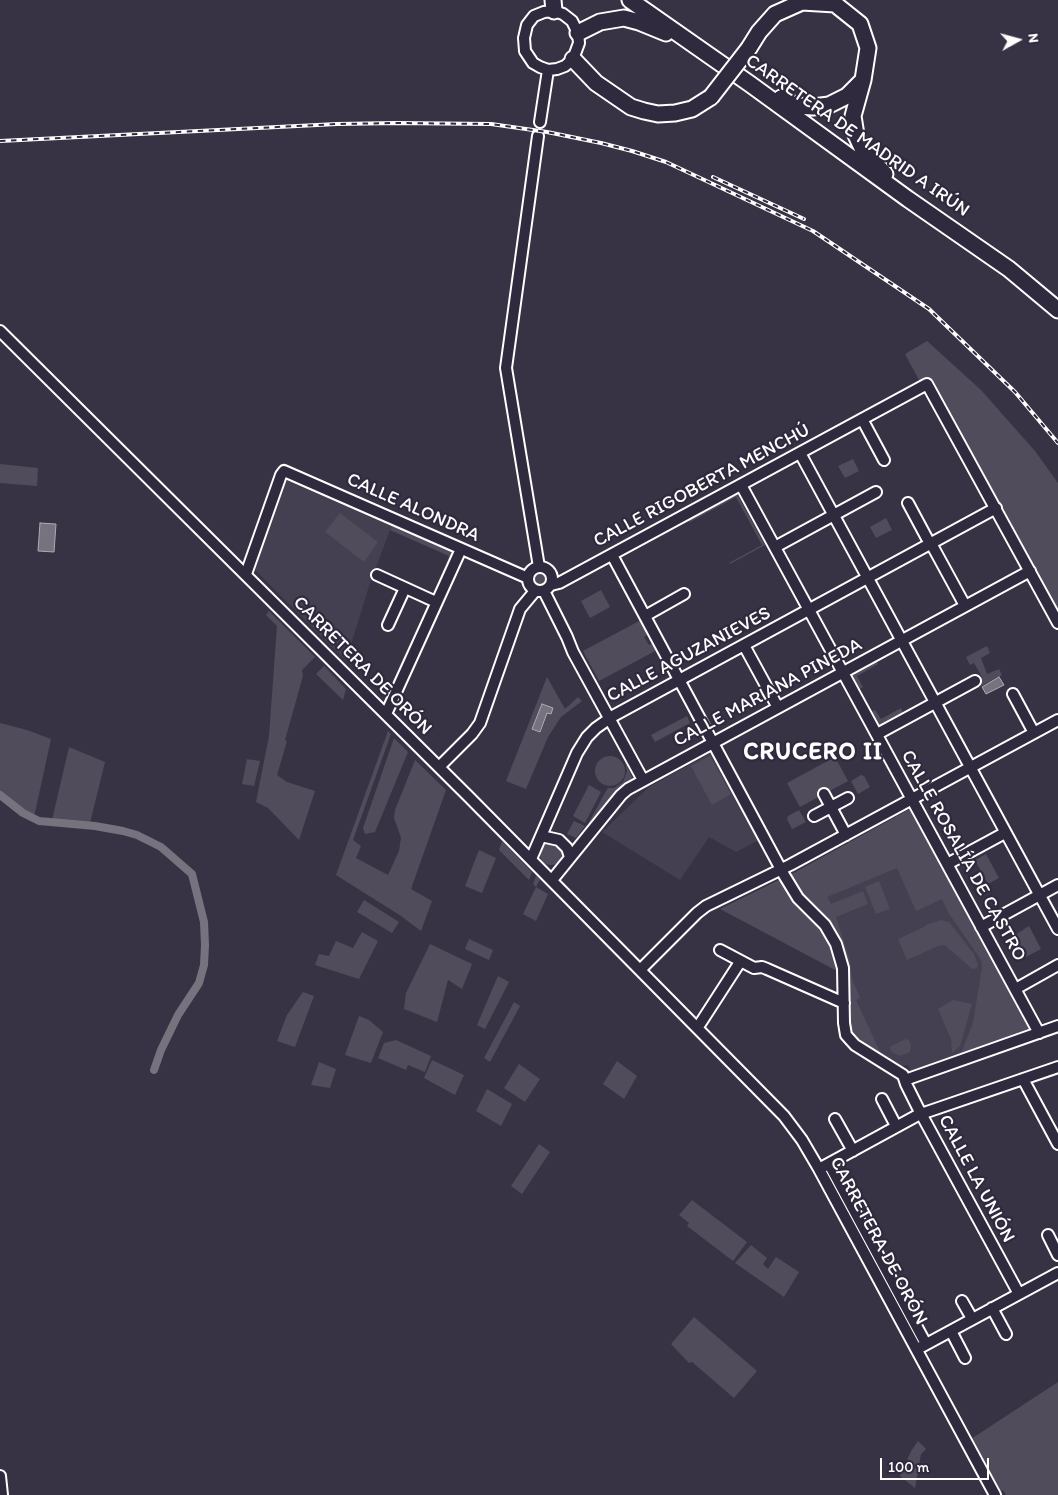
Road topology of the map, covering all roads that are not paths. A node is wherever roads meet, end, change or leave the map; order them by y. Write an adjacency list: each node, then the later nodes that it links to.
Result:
1 (630, 0): 4 (highway, CARRETERA DE MADRID A IRÚN)
2 (554, 6): 3 (street); 6 (street)
3 (578, 33): 4 (highway); 5 (street)
4 (692, 44): 8 (highway, CARRETERA DE MADRID A IRÚN)
5 (573, 59): 6 (street); 7 (highway, bridge)
6 (548, 70): 9 (street)
7 (863, 80): 8 (highway); 11 (highway)
8 (750, 84): 11 (highway, CARRETERA DE MADRID A IRÚN)
9 (540, 122)
10 (538, 136): 26 (street)
11 (908, 199): 12 (highway, CARRETERA DE MADRID A IRÚN)
12 (1058, 310)
13 (0, 331): 28 (street, CARRETERA DE ORÓN)
14 (862, 419): 15 (street, CALLE RIGOBERTA MENCHÚ); 16 (street); 20 (street, CALLE RIGOBERTA MENCHÚ)
15 (800, 453): 17 (street, CALLE RIGOBERTA MENCHÚ); 21 (street)
16 (884, 460)
17 (741, 484): 23 (street, CALLE ROSALÍA DE CASTRO); 25 (street, CALLE RIGOBERTA MENCHÚ)
18 (876, 492): 21 (street)
19 (908, 503): 22 (street)
20 (996, 508): 22 (street, CALLE AGUZANIEVES); 27 (street)
21 (833, 515): 23 (street); 31 (street)
22 (932, 545): 31 (street, CALLE AGUZANIEVES); 36 (street)
23 (775, 547): 37 (street, CALLE ROSALÍA DE CASTRO)
24 (460, 549): 28 (street, CALLE ALONDRA); 30 (street, CALLE ALONDRA); 35 (street)
25 (612, 555): 33 (street, CALLE RIGOBERTA MENCHÚ); 38 (street)
26 (539, 567): 30 (street); 33 (street)
27 (1030, 571): 39 (street); 41 (street, CALLE MARIANA PINEDA)
28 (246, 574): 49 (street, CARRETERA DE ORÓN)
29 (377, 575): 32 (street)
30 (528, 578): 33 (street)
31 (867, 578): 37 (street, CALLE AGUZANIEVES); 41 (street)
32 (405, 588): 35 (street); 40 (street)
33 (547, 588): 50 (street); 55 (street)
34 (684, 594): 38 (street)
35 (433, 600): 49 (street)
36 (963, 602)
37 (809, 610): 43 (street, CALLE ROSALÍA DE CASTRO); 44 (street, CALLE AGUZANIEVES)
38 (645, 616): 44 (street)
39 (1058, 623)
40 (388, 624)
41 (901, 641): 43 (street, CALLE MARIANA PINEDA); 48 (street)
42 (746, 649): 47 (street)
43 (843, 672): 54 (street, CALLE MARIANA PINEDA); 60 (street, CALLE ROSALÍA DE CASTRO)
44 (679, 680): 50 (street, CALLE AGUZANIEVES); 54 (street)
45 (975, 681): 48 (street)
46 (1012, 694): 53 (street)
47 (776, 704)
48 (931, 705): 52 (street); 56 (street)
49 (386, 714): 55 (street, CARRETERA DE ORÓN)
50 (609, 718): 57 (street); 65 (street, CALLE AGUZANIEVES)
51 (1058, 720): 53 (street)
52 (881, 732)
53 (1034, 733): 56 (street)
54 (713, 743): 57 (street, CALLE MARIANA PINEDA); 69 (street)
55 (438, 767): 67 (street, CARRETERA DE ORÓN)
56 (970, 768): 60 (street); 72 (street)
57 (643, 780): 66 (street, CALLE MARIANA PINEDA)
58 (824, 794): 61 (street)
59 (848, 798): 61 (street)
60 (912, 800): 63 (street); 73 (street, CALLE ROSALÍA DE CASTRO)
61 (831, 807): 62 (street); 63 (street)
62 (814, 816)
63 (846, 835): 69 (street)
64 (1001, 835): 68 (street)
65 (541, 836): 66 (street); 67 (street, CALLE AGUZANIEVES)
66 (570, 858): 70 (street, CALLE MARIANA PINEDA)
67 (531, 859): 70 (street, CARRETERA DE ORÓN)
68 (951, 862)
69 (782, 870): 78 (street); 80 (street)
70 (552, 880): 78 (street, CARRETERA DE ORÓN)
71 (1058, 885): 72 (street)
72 (1040, 895): 73 (street); 74 (street)
73 (981, 927): 83 (street, CALLE ROSALÍA DE CASTRO)
74 (1058, 929)
75 (720, 950): 76 (street)
76 (740, 962): 80 (street); 82 (street)
77 (1058, 966): 79 (street)
78 (640, 970): 82 (street, CARRETERA DE ORÓN)
79 (1019, 986)
80 (844, 1003): 86 (street)
81 (1058, 1026): 83 (street)
82 (698, 1027): 94 (street, CARRETERA DE ORÓN)
83 (1039, 1033): 86 (street)
84 (1058, 1067): 85 (street)
85 (1023, 1079): 88 (street); 91 (street)
86 (905, 1080): 88 (street, CALLE LA UNIÓN)
87 (882, 1099): 90 (street)
88 (921, 1114): 92 (street); 98 (street, CALLE LA UNIÓN)
89 (835, 1119): 92 (street)
90 (894, 1124)
91 (1058, 1144)
92 (853, 1151): 93 (street)
93 (829, 1164): 94 (street); 104 (street)
94 (819, 1169): 105 (street, CARRETERA DE ORÓN)
95 (1048, 1235): 96 (street)
96 (1058, 1255)
97 (1058, 1273): 98 (street)
98 (1019, 1294): 100 (street)
99 (962, 1301): 101 (street)
100 (992, 1308): 102 (street); 103 (street)
101 (970, 1315)
102 (950, 1331): 104 (street); 106 (street)
103 (1006, 1334)
104 (926, 1344): 105 (street)
105 (916, 1349): 109 (street, CARRETERA DE ORÓN)
106 (965, 1358)
107 (0, 1476): 108 (street)
108 (2, 1495)
109 (995, 1495)

